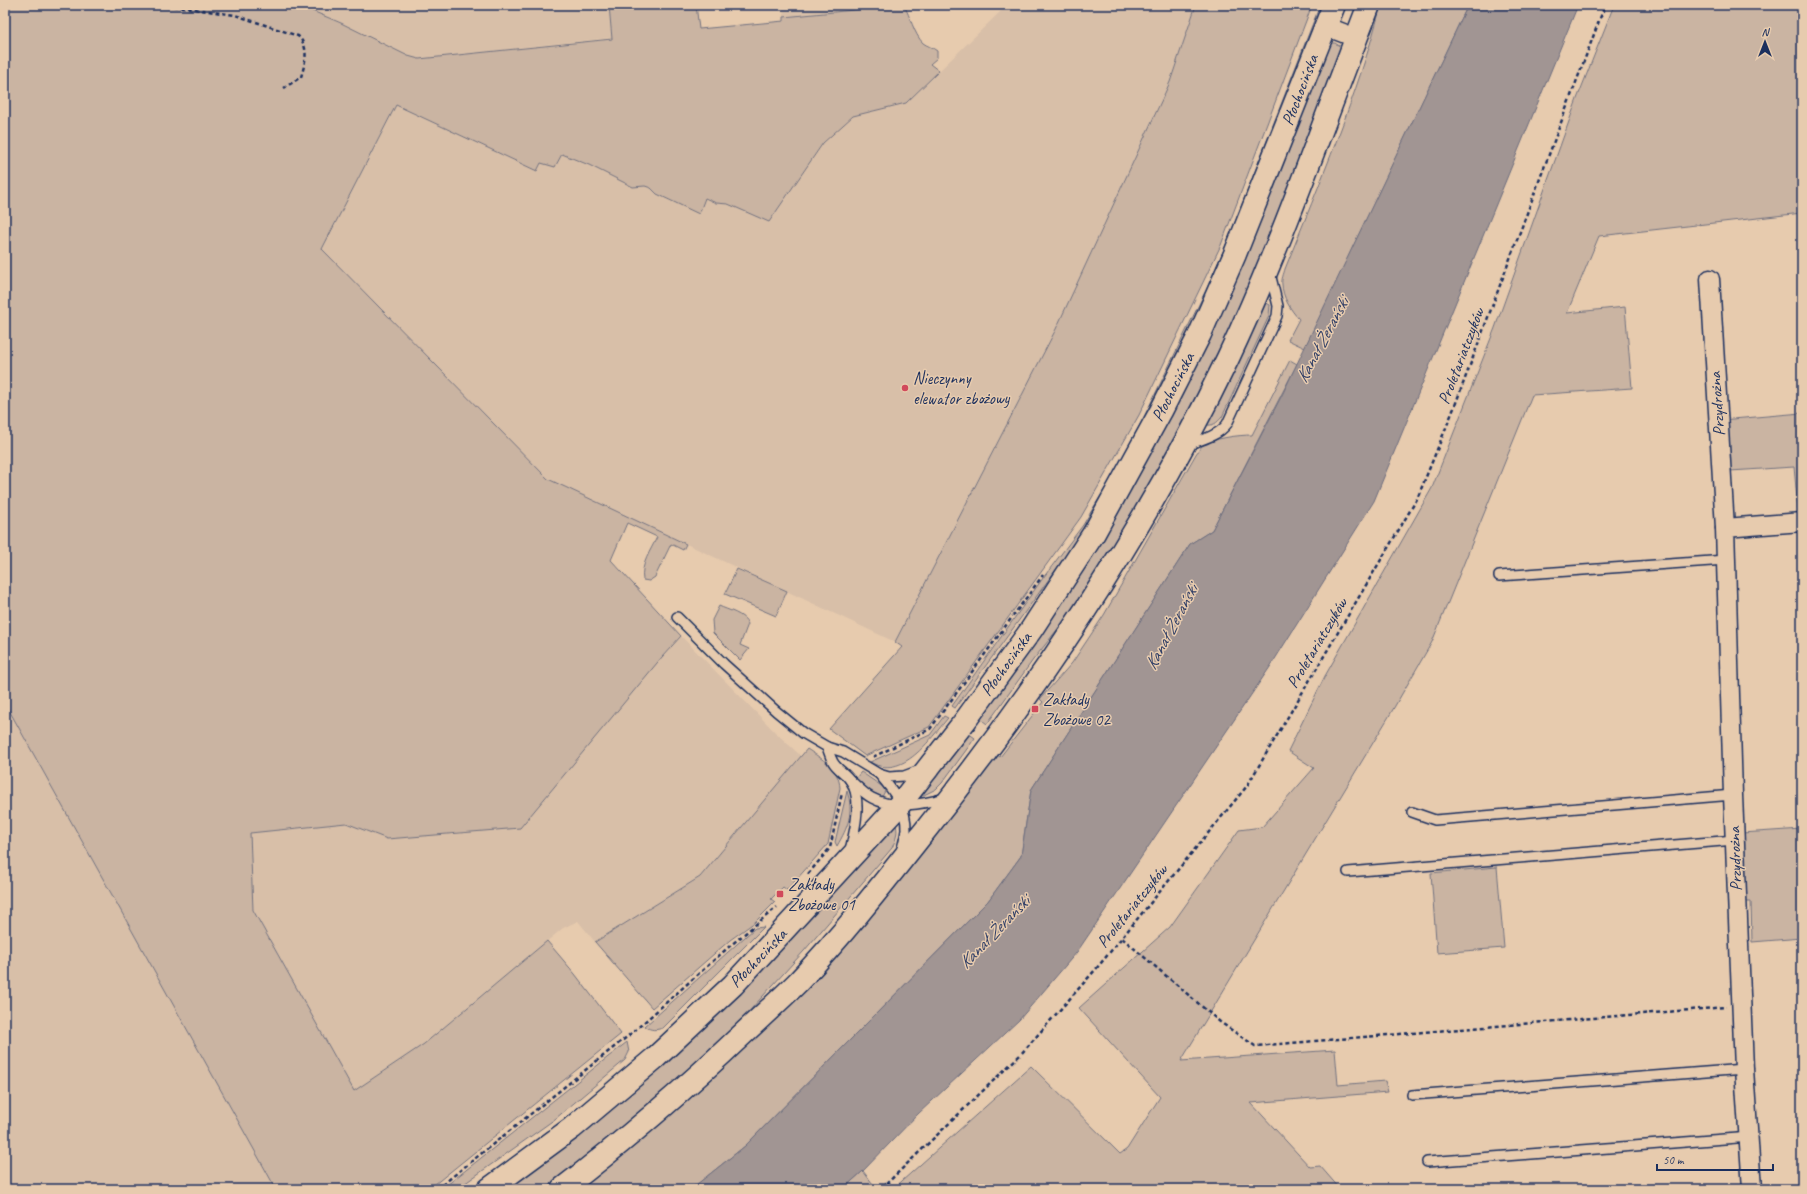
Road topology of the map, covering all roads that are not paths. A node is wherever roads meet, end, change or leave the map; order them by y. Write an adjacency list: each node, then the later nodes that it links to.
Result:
1 (1334, 5): 3 (main road, Płochocińska)
2 (1368, 5): 4 (main road, Płochocińska)
3 (1325, 26): 4 (street); 14 (main road, Płochocińska)
4 (1356, 38): 5 (main road, Płochocińska)
5 (1269, 265): 7 (main road, Płochocińska); 7 (lane)
6 (1710, 279): 9 (street, Przydrożna)
7 (1182, 447): 17 (main road, Płochocińska)
8 (1802, 522): 9 (street)
9 (1725, 528): 10 (street, Przydrożna)
10 (1726, 560): 11 (lane); 18 (street, Przydrożna)
11 (1499, 576)
12 (677, 617): 13 (lane)
13 (827, 747): 15 (lane); 16 (lane)
14 (928, 768): 15 (lane); 19 (main road, Płochocińska)
15 (879, 774): 19 (lane)
16 (849, 779): 19 (lane); 23 (lane)
17 (954, 795): 19 (lane); 22 (main road, Płochocińska)
18 (1732, 795): 20 (lane); 21 (street, Przydrożna)
19 (900, 804): 22 (lane); 23 (main road, Płochocińska)
20 (1412, 812)
21 (1735, 840): 24 (lane); 25 (street, Przydrożna)
22 (899, 863): 30 (main road, Płochocińska)
23 (846, 864): 29 (main road, Płochocińska)
24 (1348, 872)
25 (1744, 1069): 26 (lane); 27 (street, Przydrożna)
26 (1412, 1095)
27 (1750, 1137): 28 (lane); 31 (street, Przydrożna)
28 (1427, 1162)
29 (490, 1189)
30 (562, 1189)
31 (1752, 1189)

